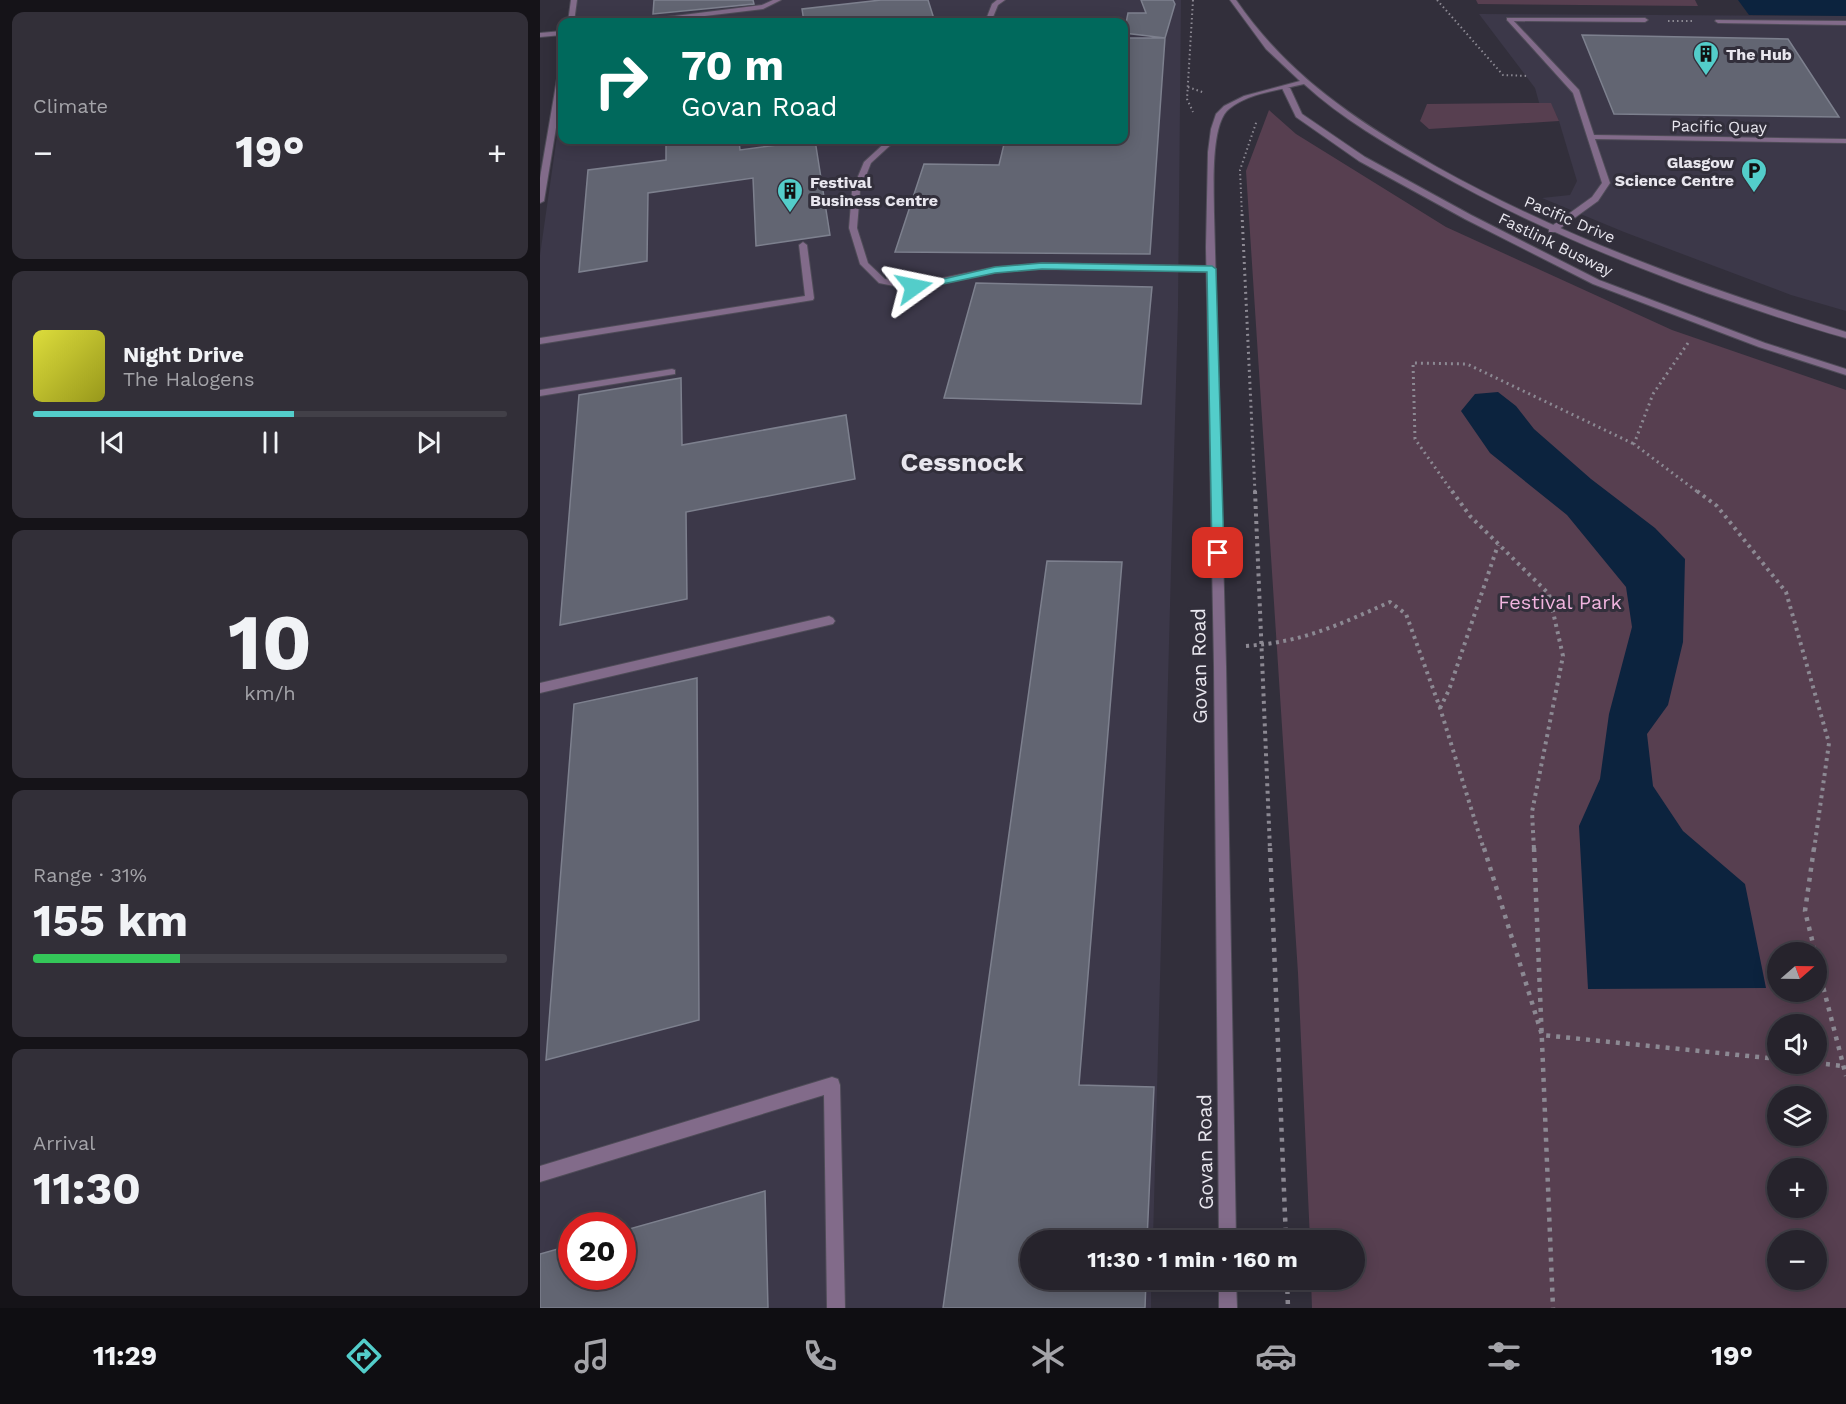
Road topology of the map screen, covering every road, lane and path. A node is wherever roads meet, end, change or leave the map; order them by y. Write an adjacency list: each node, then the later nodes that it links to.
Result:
1 (574, 0): 7 (street)
2 (778, 0): 8 (street)
3 (1002, 0): 9 (street)
4 (1193, 0): 25 (path)
5 (1233, 0): 16 (street)
6 (1437, 0): 15 (path)
7 (572, 18)
8 (675, 18)
9 (990, 18)
10 (1645, 20): 11 (path); 15 (street)
11 (1718, 21): 12 (street)
12 (1846, 23)
13 (558, 33): 14 (street)
14 (540, 35)
15 (1562, 77): 20 (street)
16 (1305, 82): 17 (street); 27 (street, Pacific Drive)
17 (1286, 88): 19 (street); 30 (street, Fastlink Busway)
18 (558, 96): 23 (street)
19 (1239, 100): 25 (street, Govan Road); 39 (path)
20 (1591, 137): 21 (street, Pacific Quay); 27 (street)
21 (1846, 141)
22 (888, 144): 29 (street)
23 (549, 145): 24 (street); 26 (street)
24 (540, 146)
25 (1212, 148): 29 (street, Govan Road)
26 (540, 201)
27 (1552, 230): 31 (street, Pacific Drive)
28 (803, 245): 32 (street)
29 (1212, 269): 40 (street, Govan Road)
30 (1703, 323): 34 (street, Fastlink Busway); 36 (path)
31 (1846, 335)
32 (540, 341)
33 (672, 372): 35 (street)
34 (1846, 372)
35 (540, 393)
36 (1634, 444): 37 (path); 43 (path)
37 (1498, 544): 42 (path); 45 (path)
38 (829, 621): 41 (street)
39 (1262, 645): 40 (path); 42 (path); 52 (path)
40 (1220, 648): 51 (street, Govan Road)
41 (540, 687)
42 (1440, 708): 45 (path)
43 (1813, 942)
44 (1827, 1002): 48 (path)
45 (1542, 1035): 46 (path); 58 (path)
46 (1767, 1058)
47 (1827, 1064): 48 (path)
48 (1843, 1066): 49 (path)
49 (1846, 1076)
50 (540, 1174): 55 (street)
51 (1227, 1230)
52 (1286, 1230)
53 (1228, 1290): 56 (street)
54 (1287, 1290): 57 (path)
55 (836, 1308)
56 (1228, 1308)
57 (1288, 1308)
58 (1553, 1308)

